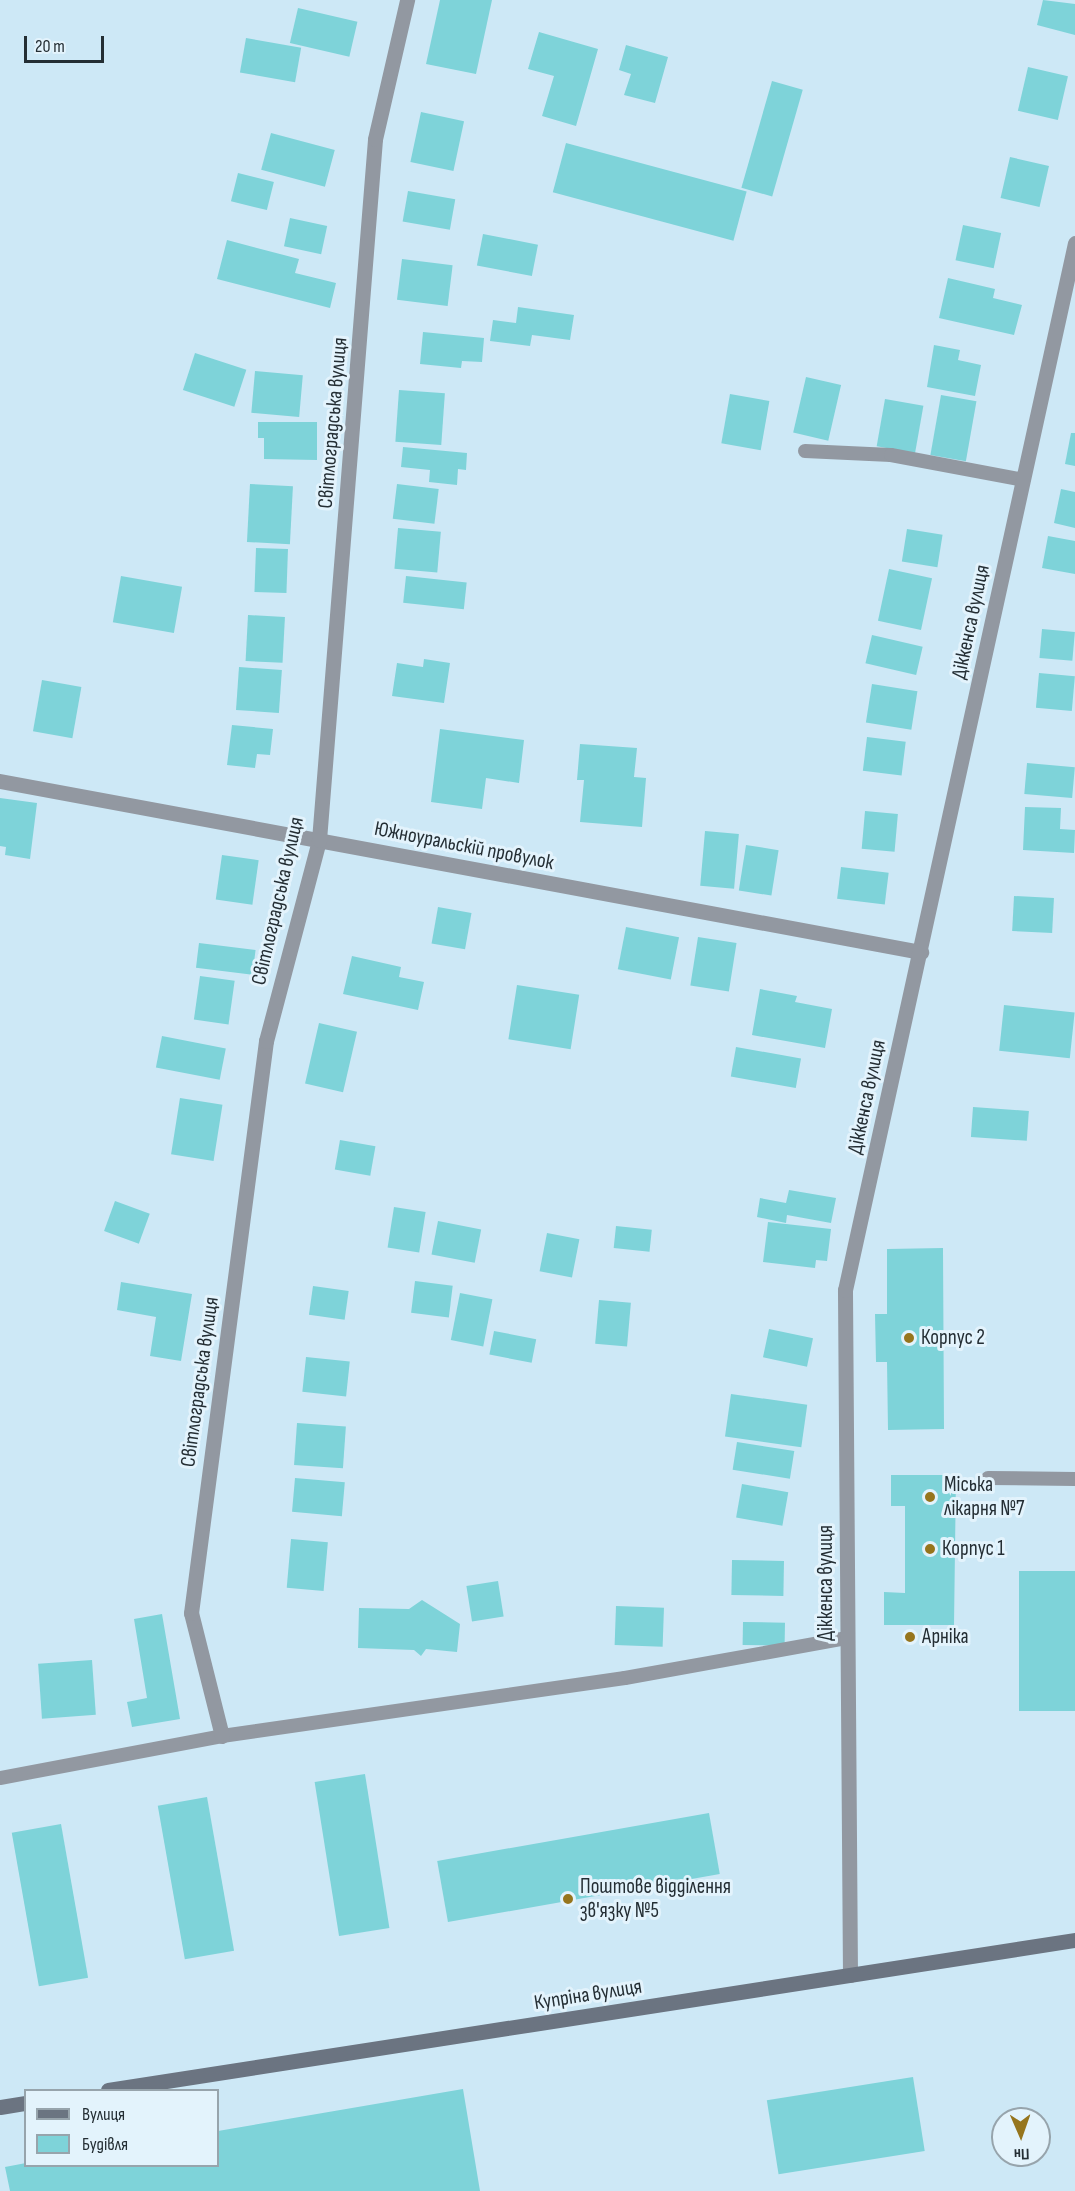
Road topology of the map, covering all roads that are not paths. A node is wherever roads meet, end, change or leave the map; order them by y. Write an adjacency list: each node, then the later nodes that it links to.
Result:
1 (407, 0): 6 (street, Світлоградська вулиця)
2 (1075, 243): 4 (street, Діккенса вулиця)
3 (805, 451): 4 (lane)
4 (1024, 480): 7 (street, Діккенса вулиця)
5 (0, 781): 6 (street, Южноуральскій провулок)
6 (319, 840): 7 (street, Южноуральскій провулок); 11 (street, Світлоградська вулиця)
7 (921, 952): 10 (street, Діккенса вулиця)
8 (988, 1478): 9 (lane)
9 (1075, 1479)
10 (847, 1638): 11 (lane); 14 (street, Діккенса вулиця)
11 (222, 1736): 12 (lane)
12 (0, 1778)
13 (1075, 1940): 14 (main road, Купріна вулиця)
14 (850, 1975): 15 (main road, Купріна вулиця)
15 (121, 2089)
16 (24, 2103): 17 (main road)
17 (0, 2107)

